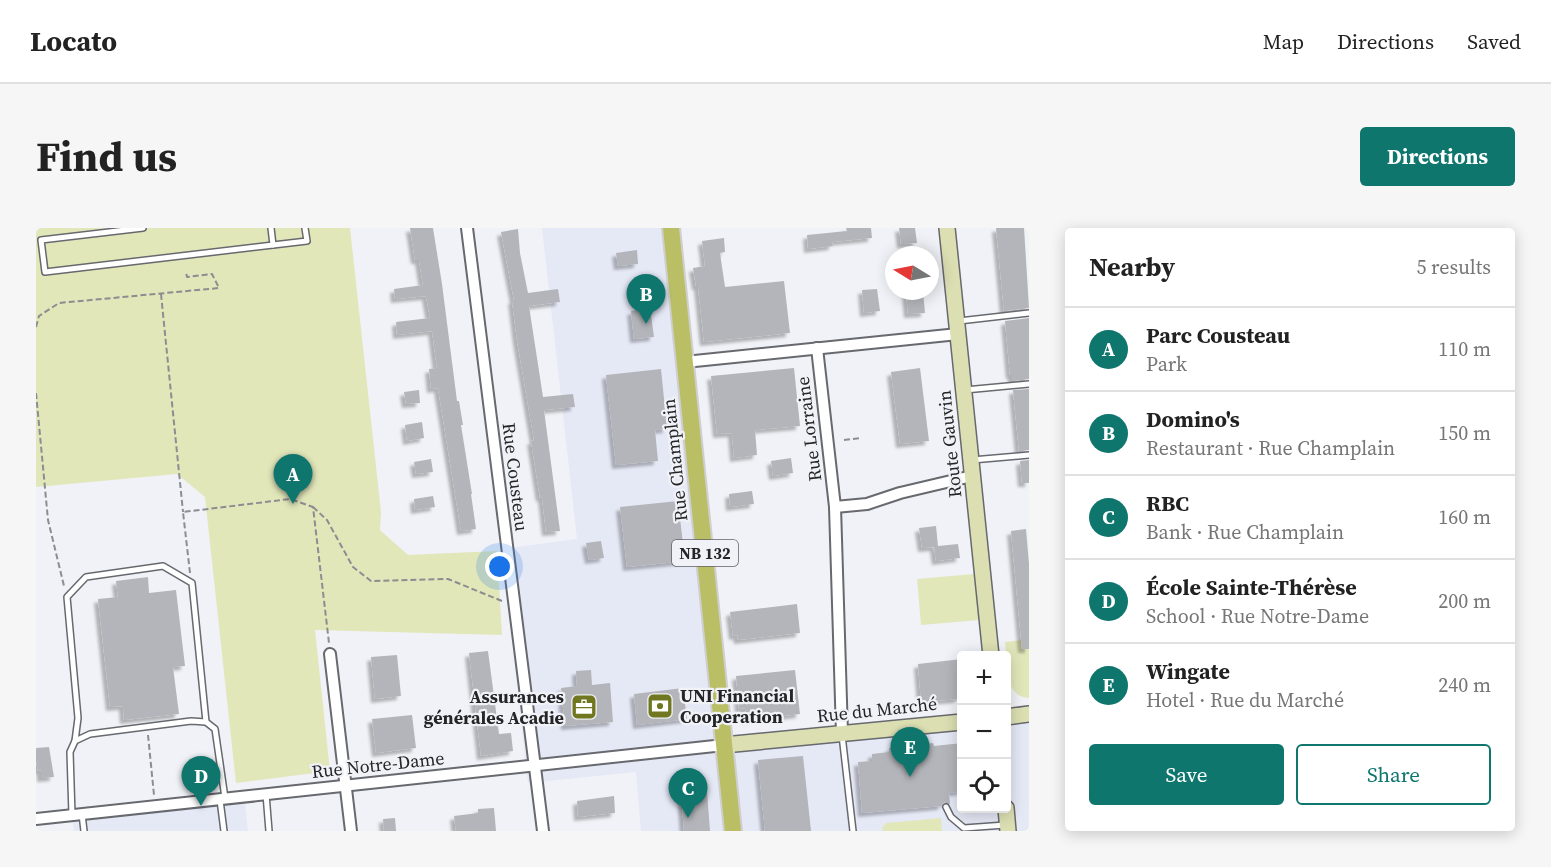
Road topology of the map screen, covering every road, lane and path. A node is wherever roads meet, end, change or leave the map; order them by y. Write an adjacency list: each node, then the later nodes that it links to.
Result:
1 (143, 228): 7 (lane)
2 (271, 228): 7 (lane)
3 (305, 228): 7 (lane)
4 (467, 228): 39 (street, Rue Cousteau)
5 (671, 228): 14 (main road, Rue Champlain / NB 132)
6 (947, 228): 12 (street, Route Gauvin)
7 (273, 245)
8 (186, 272): 9 (path)
9 (161, 294): 11 (path); 25 (path)
10 (1029, 313): 12 (lane)
11 (36, 327)
12 (958, 328): 13 (street); 16 (street, Route Gauvin)
13 (817, 348): 14 (street); 24 (street, Rue Lorraine)
14 (685, 362): 38 (main road, Rue Champlain / NB 132)
15 (1029, 384): 16 (lane)
16 (964, 390): 21 (street, Route Gauvin)
17 (36, 393): 27 (path)
18 (861, 438): 19 (path)
19 (844, 440)
20 (1029, 455): 21 (lane)
21 (971, 460): 22 (street, Route Gauvin)
22 (972, 476): 24 (street); 29 (street, Route Gauvin)
23 (313, 507): 25 (path); 28 (path); 30 (path)
24 (835, 507): 36 (street, Rue Lorraine)
25 (183, 512): 26 (path)
26 (192, 583): 27 (lane); 33 (lane)
27 (66, 597): 37 (lane)
28 (508, 604)
29 (990, 651)
30 (330, 654): 40 (street)
31 (1029, 714): 32 (street)
32 (1011, 716)
33 (206, 722): 35 (lane); 42 (lane)
34 (957, 722): 36 (street, Rue du Marché)
35 (147, 727): 37 (lane); 43 (path)
36 (842, 734): 38 (street, Rue du Marché); 55 (lane)
37 (75, 741): 46 (lane)
38 (724, 745): 39 (street, Rue Notre-Dame); 54 (main road, Rue Champlain / NB 132)
39 (536, 765): 40 (street, Rue Notre-Dame); 53 (street, Rue Cousteau)
40 (346, 786): 41 (street, Rue Notre-Dame); 52 (street)
41 (266, 794): 42 (street, Rue Notre-Dame); 51 (lane)
42 (223, 799): 43 (street, Rue Notre-Dame); 50 (lane)
43 (156, 806): 46 (street, Rue Notre-Dame)
44 (946, 807): 48 (lane)
45 (1006, 813): 48 (street)
46 (77, 814): 47 (street, Rue Notre-Dame); 49 (lane)
47 (36, 819)
48 (1008, 828)
49 (84, 831)
50 (224, 831)
51 (269, 831)
52 (351, 831)
53 (543, 831)
54 (733, 831)
55 (853, 831)

